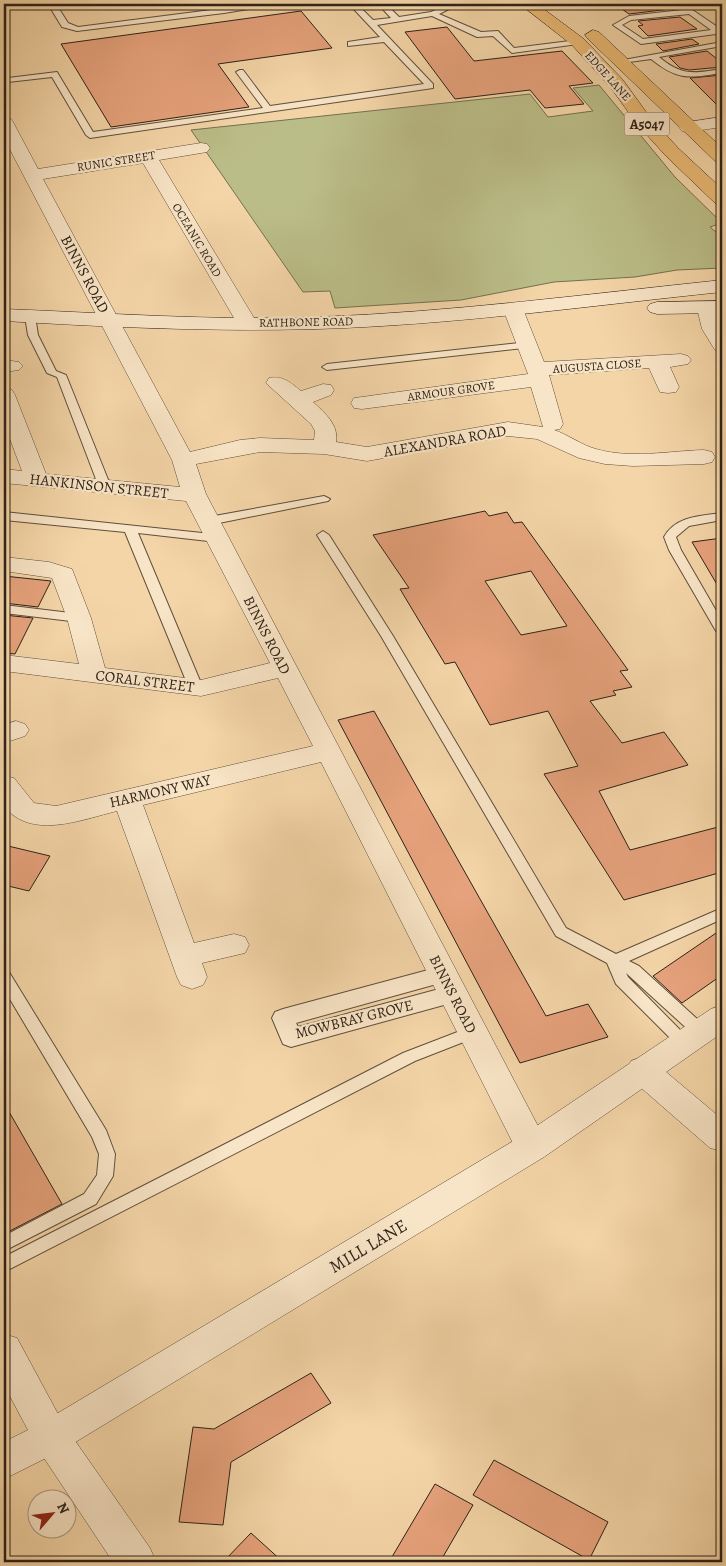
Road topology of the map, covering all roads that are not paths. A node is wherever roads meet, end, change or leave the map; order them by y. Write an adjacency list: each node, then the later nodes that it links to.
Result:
1 (52, 4): 8 (lane)
2 (218, 4): 8 (lane)
3 (274, 4): 8 (lane)
4 (353, 4): 11 (lane)
5 (382, 4): 10 (lane)
6 (455, 4): 9 (lane)
7 (528, 4): 14 (highway, EDGE LANE / A5047)
8 (224, 11)
9 (433, 14): 10 (lane); 14 (lane)
10 (397, 19): 11 (lane)
11 (371, 23): 13 (lane)
12 (720, 33): 12 (lane)
13 (386, 39): 15 (lane); 22 (lane)
14 (578, 42): 18 (highway, EDGE LANE / A5047); 30 (highway, EDGE LANE / A5047)
15 (351, 44)
16 (719, 45): 17 (lane)
17 (653, 56): 18 (lane); 19 (lane)
18 (622, 61): 25 (highway, EDGE LANE / A5047)
19 (722, 71)
20 (240, 72): 22 (lane)
21 (8, 80): 22 (lane)
22 (268, 109)
23 (4, 122): 29 (street, BINNS ROAD)
24 (722, 122): 25 (street)
25 (688, 127): 28 (highway, EDGE LANE / A5047)
26 (201, 148): 27 (street, RUNIC STREET)
27 (148, 156): 29 (street, RUNIC STREET); 38 (street, OCEANIC ROAD)
28 (722, 158)
29 (32, 175): 37 (street, BINNS ROAD)
30 (722, 199)
31 (722, 286): 32 (street, RATHBONE ROAD)
32 (607, 298): 33 (street, RATHBONE ROAD); 34 (street, RATHBONE ROAD)
33 (715, 308): 40 (street)
34 (513, 309): 38 (street, RATHBONE ROAD); 39 (street)
35 (4, 315): 36 (street, RATHBONE ROAD)
36 (30, 316): 37 (street, RATHBONE ROAD); 57 (lane)
37 (108, 319): 38 (street, RATHBONE ROAD); 54 (street, BINNS ROAD)
38 (247, 323)
39 (528, 345): 43 (lane); 44 (street)
40 (722, 346)
41 (681, 360): 42 (street, AUGUSTA CLOSE)
42 (657, 362): 44 (street, AUGUSTA CLOSE); 46 (street, AUGUSTA CLOSE)
43 (327, 367)
44 (538, 374): 50 (street, ARMOUR GROVE); 51 (street)
45 (277, 384): 49 (street)
46 (668, 387)
47 (323, 390): 49 (street)
48 (4, 395): 56 (street)
49 (299, 400): 52 (street)
50 (362, 403)
51 (552, 424)
52 (324, 447): 53 (street, ALEXANDRA ROAD); 54 (street, ALEXANDRA ROAD)
53 (704, 457)
54 (183, 460): 58 (street, BINNS ROAD)
55 (4, 476): 56 (street, HANKINSON STREET)
56 (37, 480): 57 (street, HANKINSON STREET)
57 (105, 486): 58 (street, HANKINSON STREET)
58 (194, 494): 63 (street, BINNS ROAD)
59 (324, 499): 63 (lane)
60 (4, 516): 62 (lane)
61 (722, 517): 68 (lane)
62 (130, 529): 63 (lane); 72 (lane)
63 (213, 529): 70 (street, BINNS ROAD)
64 (323, 535): 78 (lane)
65 (4, 564): 67 (street)
66 (4, 610): 67 (lane)
67 (79, 618): 71 (street)
68 (722, 631)
69 (4, 663): 71 (street, CORAL STREET)
70 (284, 668): 72 (street, CORAL STREET); 73 (street, BINNS ROAD)
71 (94, 674): 72 (street, CORAL STREET)
72 (196, 688)
73 (329, 751): 75 (street, HARMONY WAY); 80 (street, BINNS ROAD)
74 (4, 785): 75 (street, HARMONY WAY)
75 (127, 799): 77 (street)
76 (722, 913): 78 (lane)
77 (234, 945)
78 (614, 961): 81 (lane)
79 (4, 976): 86 (lane)
80 (448, 984): 80 (street, MOWBRAY GROVE); 82 (street, BINNS ROAD)
81 (702, 1030): 83 (street, MILL LANE)
82 (473, 1032): 85 (street, BINNS ROAD); 87 (lane)
83 (642, 1070): 84 (street); 85 (street, MILL LANE)
84 (722, 1138)
85 (532, 1147): 89 (street, MILL LANE)
86 (4, 1244)
87 (4, 1265)
88 (4, 1350): 89 (street)
89 (50, 1437): 90 (street, MILL LANE); 91 (street)
90 (4, 1461)
91 (136, 1562)

